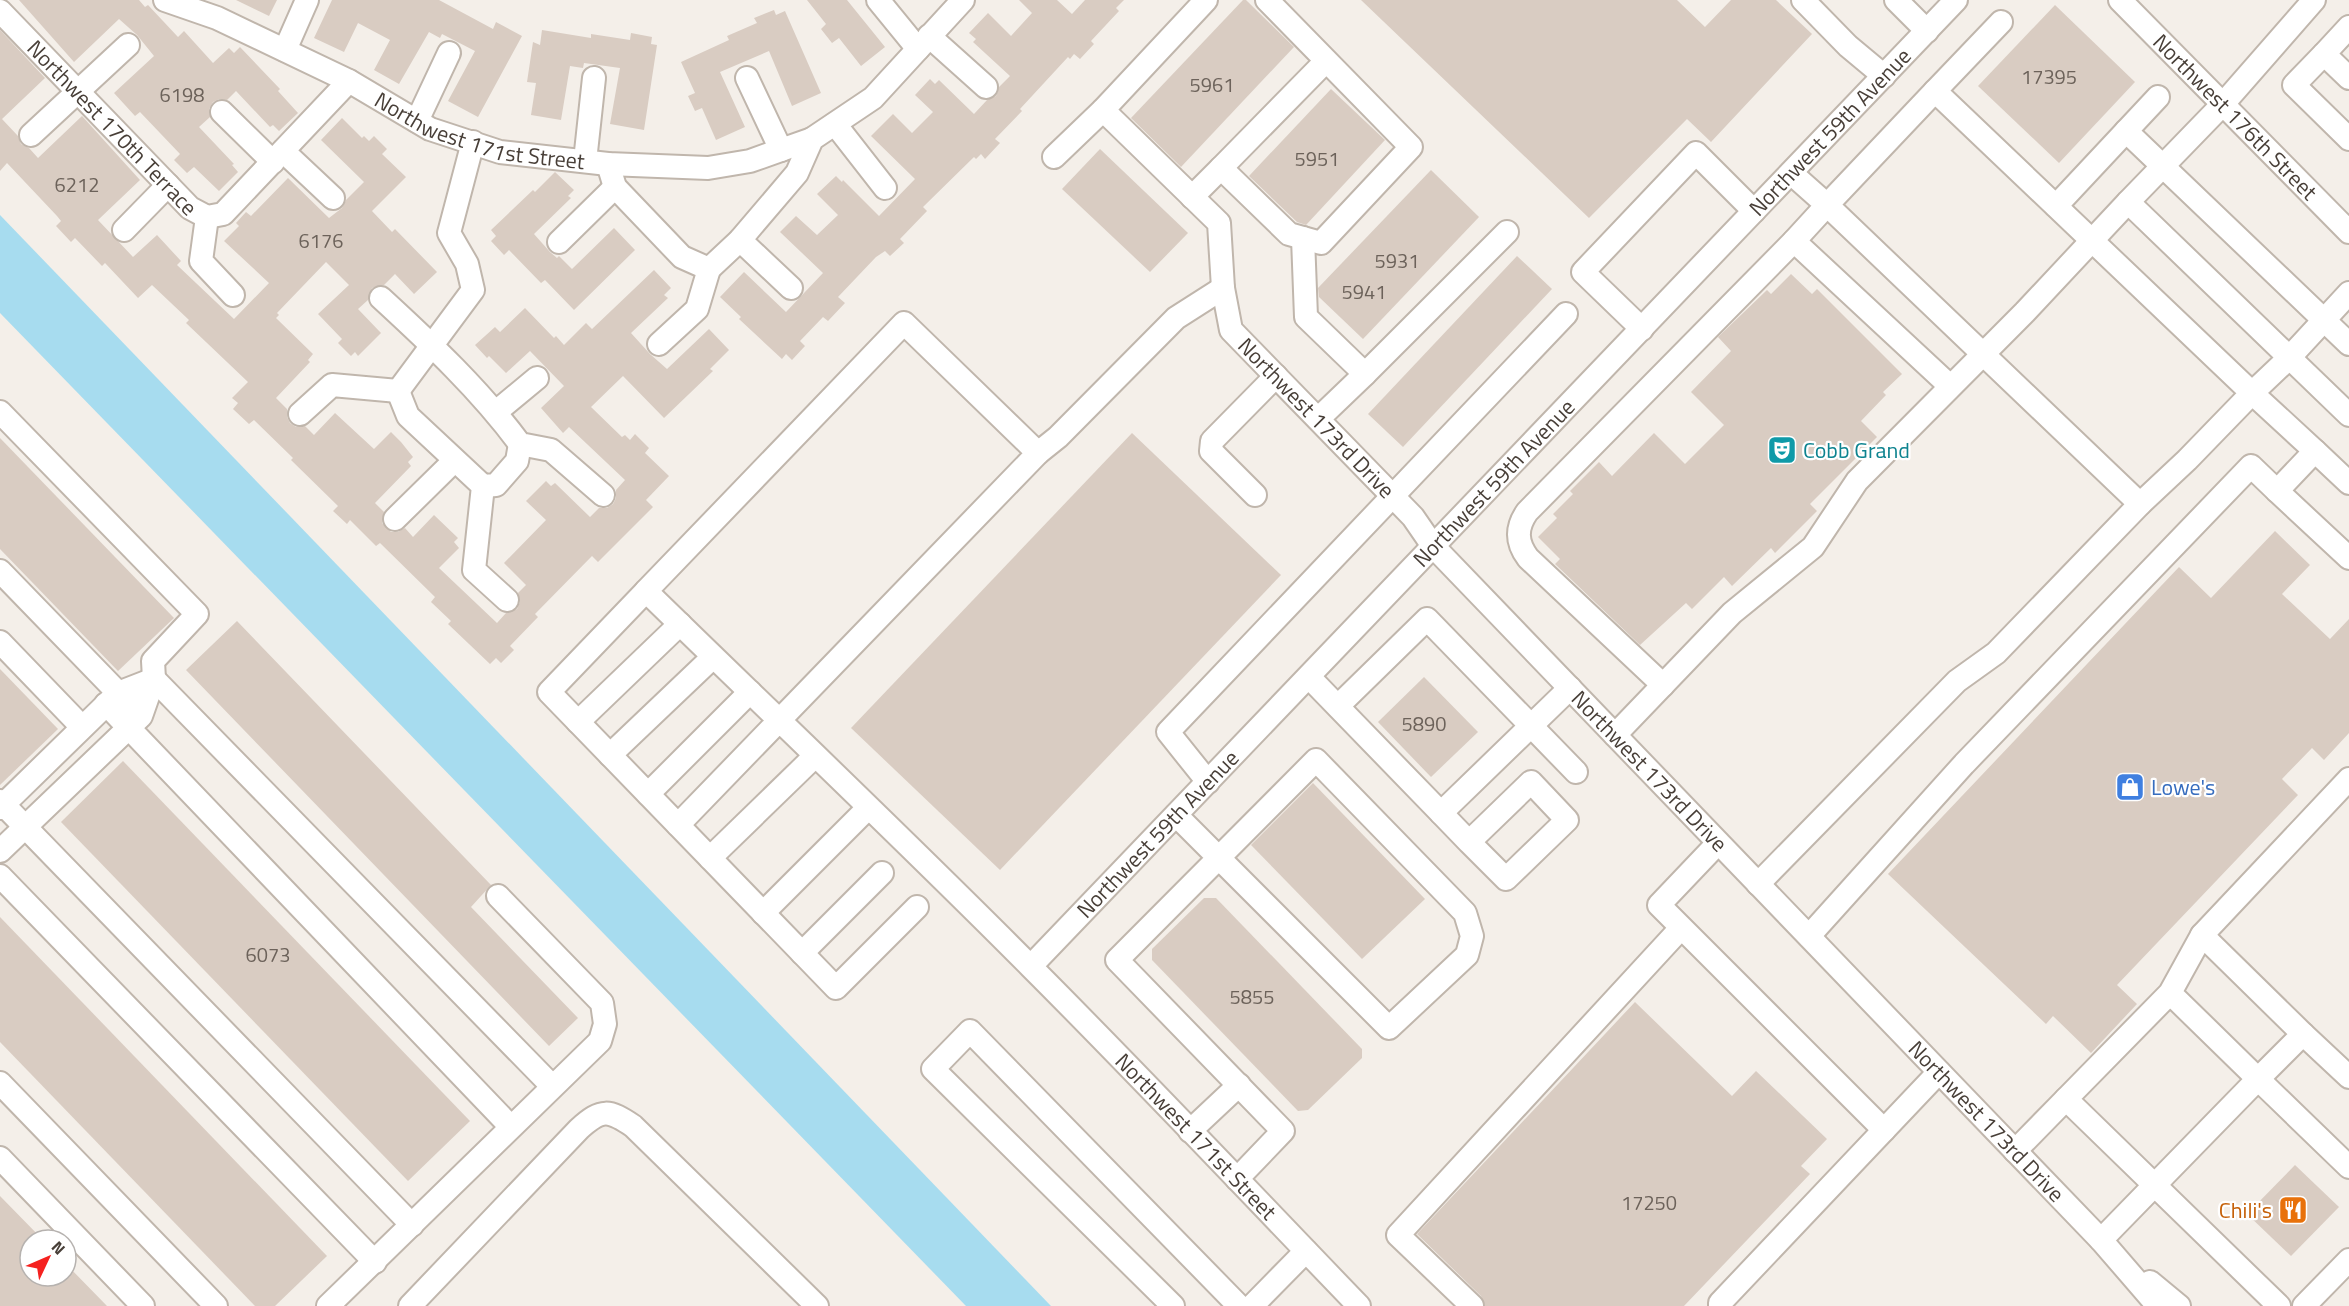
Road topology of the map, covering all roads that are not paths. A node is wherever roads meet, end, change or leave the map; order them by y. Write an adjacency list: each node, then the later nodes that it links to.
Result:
1 (165, 0): 18 (street, Northwest 171st Street)
2 (307, 0): 18 (street)
3 (878, 0): 16 (street)
4 (963, 0): 16 (street, Northwest 171st Street)
5 (1206, 0): 32 (street)
6 (1267, 0): 21 (street)
7 (1803, 0): 22 (street)
8 (1896, 0): 15 (street)
9 (1956, 0): 15 (street, Northwest 59th Avenue)
10 (2120, 0): 31 (street, Northwest 176th Street)
11 (2314, 0): 31 (street)
12 (0, 11): 29 (street, Northwest 170th Terrace)
13 (2001, 22): 28 (street)
14 (2349, 27): 20 (street)
15 (1927, 31): 22 (street, Northwest 59th Avenue)
16 (923, 43): 27 (street); 35 (street, Northwest 171st Street)
17 (128, 45): 29 (street)
18 (285, 50): 26 (street, Northwest 171st Street)
19 (449, 53): 34 (street)
20 (2324, 54): 25 (street); 39 (street)
21 (1326, 61): 47 (street); 62 (street)
22 (1884, 76): 48 (street, Northwest 59th Avenue)
23 (594, 78): 44 (street)
24 (747, 78): 41 (street)
25 (2349, 78)
26 (349, 81): 34 (street, Northwest 171st Street); 42 (street, Northwest 170th Terrace)
27 (986, 87)
28 (1935, 91): 55 (street); 56 (street)
29 (79, 93): 37 (street); 49 (street, Northwest 170th Terrace)
30 (2158, 97): 36 (street)
31 (2223, 104): 46 (street); 61 (street, Northwest 176th Street)
32 (1103, 110): 43 (street); 52 (street, Northwest 173rd Drive)
33 (222, 112): 42 (street)
34 (417, 121): 40 (street, Northwest 171st Street)
35 (834, 124): 38 (street, Northwest 171st Street); 51 (street)
36 (2126, 131): 46 (street); 56 (street)
37 (31, 135)
38 (812, 139): 41 (street, Northwest 171st Street); 63 (street)
39 (2349, 139)
40 (473, 142): 44 (street, Northwest 171st Street); 78 (street)
41 (781, 150): 45 (street, Northwest 171st Street)
42 (278, 156): 53 (street); 58 (street, Northwest 170th Terrace)
43 (1054, 158)
44 (585, 161): 45 (street, Northwest 171st Street)
45 (608, 164): 50 (street)
46 (2163, 165): 54 (street); 74 (street)
47 (1221, 168): 52 (street); 62 (street)
48 (1791, 172): 55 (street); 57 (street, Northwest 59th Avenue)
49 (168, 186): 58 (street, Northwest 170th Terrace); 59 (street)
50 (615, 188): 66 (street); 67 (street)
51 (885, 188)
52 (1192, 197): 69 (street, Northwest 173rd Drive)
53 (333, 198)
54 (2128, 202): 65 (street); 80 (street)
55 (1827, 205): 64 (street); 79 (street)
56 (2056, 206): 65 (street)
57 (1754, 211): 75 (street, Northwest 59th Avenue); 75 (street)
58 (207, 217): 71 (street)
59 (124, 230)
60 (1507, 232): 81 (street)
61 (2349, 232)
62 (1304, 238): 81 (street)
63 (740, 240): 67 (street); 68 (street)
64 (1794, 241): 84 (street); 114 (street)
65 (2092, 241): 79 (street); 86 (street)
66 (559, 242)
67 (709, 269): 76 (street)
68 (791, 288)
69 (1223, 288): 82 (street, Northwest 173rd Drive); 94 (street)
70 (2349, 293): 74 (street)
71 (233, 295)
72 (381, 298): 78 (street)
73 (1566, 314): 101 (street)
74 (2324, 320): 77 (street); 80 (street)
75 (1642, 328): 104 (street, Northwest 59th Avenue)
76 (659, 344)
77 (2349, 344)
78 (432, 345): 85 (street); 88 (street)
79 (1982, 353): 84 (street); 102 (street)
80 (2289, 358): 86 (street); 90 (street)
81 (1365, 374): 91 (street)
82 (1276, 376): 91 (street, Northwest 173rd Drive); 100 (street)
83 (537, 378): 88 (street)
84 (1950, 386): 114 (street)
85 (398, 391): 89 (street); 95 (street)
86 (2252, 393): 93 (street); 102 (street)
87 (0, 412): 113 (street)
88 (496, 412): 92 (street)
89 (300, 414)
90 (2349, 415)
91 (1318, 419): 101 (street, Northwest 173rd Drive)
92 (520, 444): 97 (street); 99 (street)
93 (2315, 451): 96 (street); 98 (street)
94 (1038, 453): 107 (street); 119 (street)
95 (454, 461): 97 (street); 103 (street)
96 (2349, 483)
97 (483, 486): 108 (street)
98 (2277, 491): 105 (street); 150 (street)
99 (603, 495)
100 (1255, 495)
101 (1392, 495): 104 (street, Northwest 173rd Drive); 129 (street)
102 (2140, 504): 144 (street)
103 (395, 519)
104 (1433, 546): 112 (street, Northwest 59th Avenue); 115 (street, Northwest 173rd Drive)
105 (2349, 558)
106 (0, 571): 117 (street)
107 (646, 591): 109 (street, Northwest 171st Street); 121 (street)
108 (507, 600)
109 (680, 624): 111 (street, Northwest 171st Street); 121 (street)
110 (0, 642): 123 (street)
111 (713, 657): 116 (street, Northwest 171st Street); 125 (street)
112 (1309, 677): 118 (street); 129 (street, Northwest 59th Avenue)
113 (154, 680): 117 (street); 120 (street); 160 (street)
114 (1663, 685): 124 (street)
115 (1570, 688): 122 (street); 124 (street, Northwest 173rd Drive)
116 (750, 692): 119 (street, Northwest 171st Street); 130 (street)
117 (112, 699): 120 (street); 123 (street)
118 (1338, 706): 122 (street); 133 (street)
119 (779, 721): 126 (street, Northwest 171st Street); 135 (street)
120 (135, 722): 136 (street); 162 (street)
121 (579, 722): 125 (street)
122 (1531, 726): 127 (street); 133 (street)
123 (82, 728): 131 (street)
124 (1615, 735): 138 (street, Northwest 173rd Drive)
125 (610, 755): 130 (street)
126 (814, 756): 132 (street, Northwest 171st Street); 141 (street)
127 (1576, 772)
128 (2349, 779): 149 (street)
129 (1208, 782): 134 (street, Northwest 59th Avenue)
130 (648, 794): 135 (street)
131 (1, 804): 136 (street)
132 (868, 808): 147 (street); 152 (street, Northwest 171st Street)
133 (1441, 813): 137 (street)
134 (1176, 815): 140 (street); 152 (street, Northwest 59th Avenue)
135 (678, 825): 141 (street)
136 (26, 826): 139 (street); 170 (street)
137 (1469, 842)
138 (1718, 843): 144 (street, Northwest 173rd Drive); 148 (street)
139 (0, 851)
140 (1220, 857): 140 (street); 159 (street)
141 (710, 858): 147 (street)
142 (882, 873): 151 (street)
143 (0, 876): 174 (street)
144 (1758, 884): 150 (street, Northwest 173rd Drive)
145 (498, 896): 160 (street)
146 (917, 907): 151 (street)
147 (763, 913): 151 (street)
148 (1681, 928): 163 (street); 185 (street)
149 (2202, 935): 153 (street); 154 (street)
150 (1809, 936): 155 (street, Northwest 173rd Drive)
151 (802, 953)
152 (1031, 966): 164 (street, Northwest 171st Street)
153 (2170, 993): 157 (street); 161 (street)
154 (2303, 1034): 156 (street); 157 (street)
155 (1939, 1072): 163 (street); 165 (street, Northwest 173rd Drive)
156 (2349, 1077)
157 (2258, 1079): 167 (street); 169 (street)
158 (0, 1083): 177 (street)
159 (1239, 1085): 164 (street); 168 (street)
160 (552, 1086): 162 (street)
161 (2066, 1099): 165 (street); 169 (street)
162 (510, 1126): 170 (street)
163 (1884, 1130): 175 (street)
164 (1190, 1131): 168 (street, Northwest 171st Street)
165 (2015, 1150): 171 (street, Northwest 173rd Drive)
166 (0, 1158): 176 (street)
167 (2349, 1167)
168 (1237, 1179): 172 (street, Northwest 171st Street)
169 (2155, 1185): 171 (street); 188 (street)
170 (412, 1225): 174 (street)
171 (2101, 1240): 186 (street, Northwest 173rd Drive); 187 (street, Northwest 173rd Drive)
172 (1306, 1251): 183 (street); 184 (street, Northwest 171st Street)
173 (2349, 1260): 189 (street)
174 (375, 1262): 178 (street)
175 (1721, 1305)
176 (143, 1306)
177 (216, 1306)
178 (328, 1306)
179 (410, 1306): 180 (street)
180 (817, 1306)
181 (1173, 1306): 182 (street)
182 (1239, 1306)
183 (1252, 1306)
184 (1359, 1306)
185 (1472, 1306)
186 (2158, 1306)
187 (2179, 1306)
188 (2279, 1306)
189 (2304, 1306)

